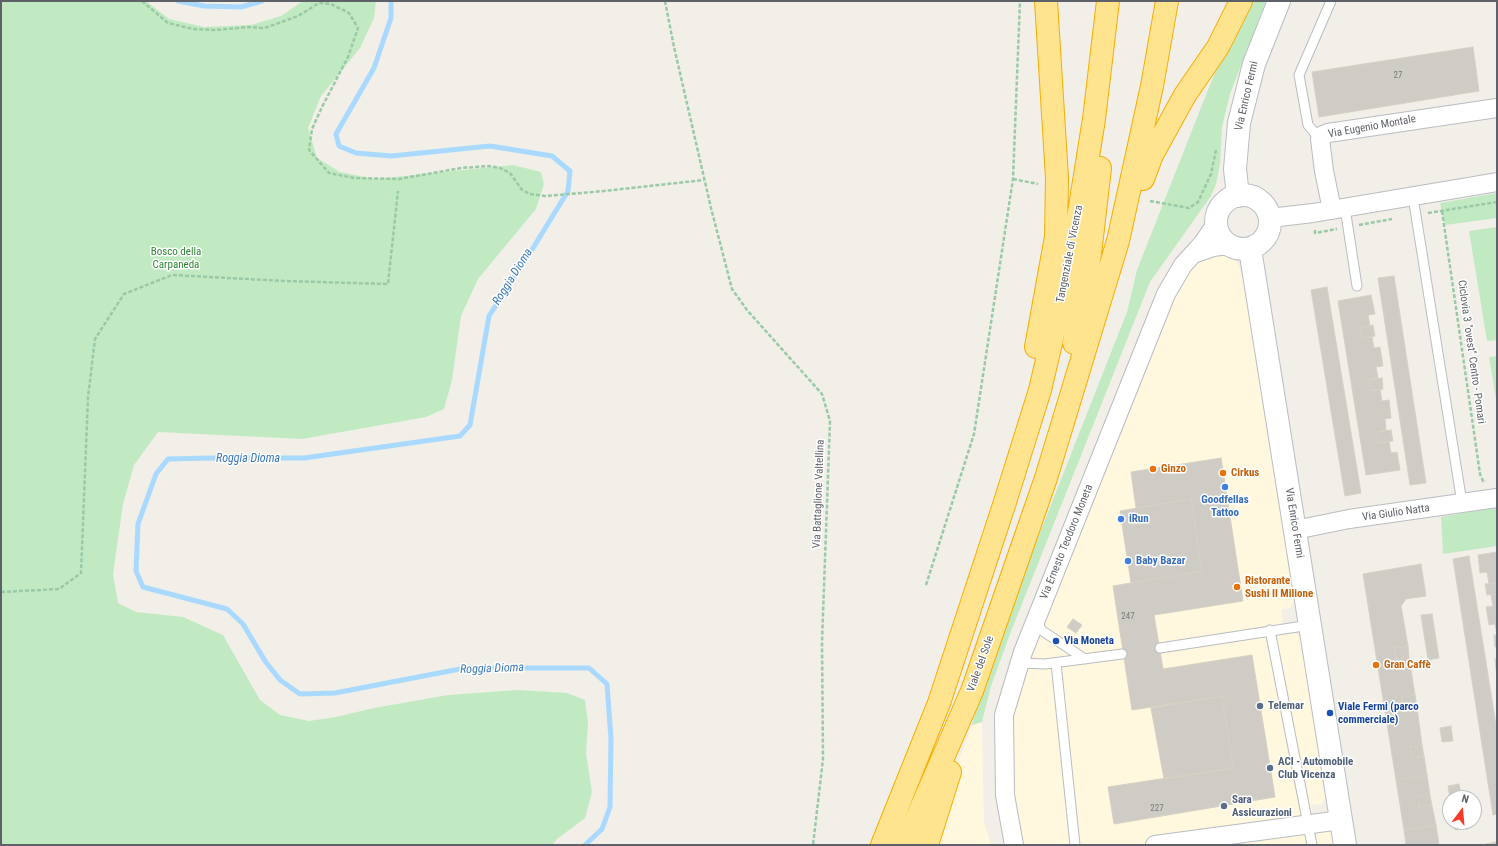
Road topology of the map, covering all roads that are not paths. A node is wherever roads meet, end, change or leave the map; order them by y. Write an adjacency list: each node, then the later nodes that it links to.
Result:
1 (1046, 1): 22 (highway)
2 (1108, 1): 20 (highway, Tangenziale di Vicenza); 22 (highway, Tangenziale di Vicenza)
3 (1167, 1): 15 (highway)
4 (1241, 1): 15 (highway)
5 (1279, 1): 10 (street, Via Enrico Fermi)
6 (1331, 1): 8 (lane)
7 (1497, 108): 8 (street, Via Eugenio Montale)
8 (1320, 139): 12 (street, Via Eugenio Montale)
9 (1497, 182): 11 (street)
10 (1238, 196): 13 (street); 14 (street, Via Ernesto Teodoro Moneta)
11 (1413, 197): 12 (street); 23 (lane)
12 (1338, 209): 13 (street); 19 (lane)
13 (1270, 218): 17 (street)
14 (1216, 224): 16 (street); 18 (street, Via Ernesto Teodoro Moneta)
15 (1118, 241): 20 (highway)
16 (1228, 245): 17 (street); 18 (street)
17 (1250, 249): 24 (street, Via Enrico Fermi)
18 (1193, 254): 25 (street, Via Ernesto Teodoro Moneta)
19 (1357, 286)
20 (1046, 478): 33 (highway, Viale del Sole)
21 (1493, 490): 23 (street, Via Giulio Natta)
22 (1005, 502): 36 (highway)
23 (1462, 503): 24 (street, Via Giulio Natta)
24 (1295, 530): 26 (street, Via Enrico Fermi)
25 (1036, 617): 30 (lane); 31 (street, Via Ernesto Teodoro Moneta)
26 (1310, 625): 27 (lane); 34 (street, Via Enrico Fermi)
27 (1270, 630): 28 (lane); 35 (lane)
28 (1160, 648)
29 (1122, 654): 30 (lane)
30 (1085, 659): 32 (lane)
31 (1020, 663): 32 (lane); 39 (street, Via Ernesto Teodoro Moneta)
32 (1056, 663): 40 (lane)
33 (972, 691): 37 (highway, Viale del Sole); 38 (highway)
34 (1341, 820): 35 (street); 43 (street, Via Enrico Fermi)
35 (1308, 825): 41 (street); 42 (lane)
36 (882, 845)
37 (905, 845)
38 (927, 845)
39 (1014, 845)
40 (1075, 845)
41 (1154, 845)
42 (1312, 845)
43 (1345, 845)

